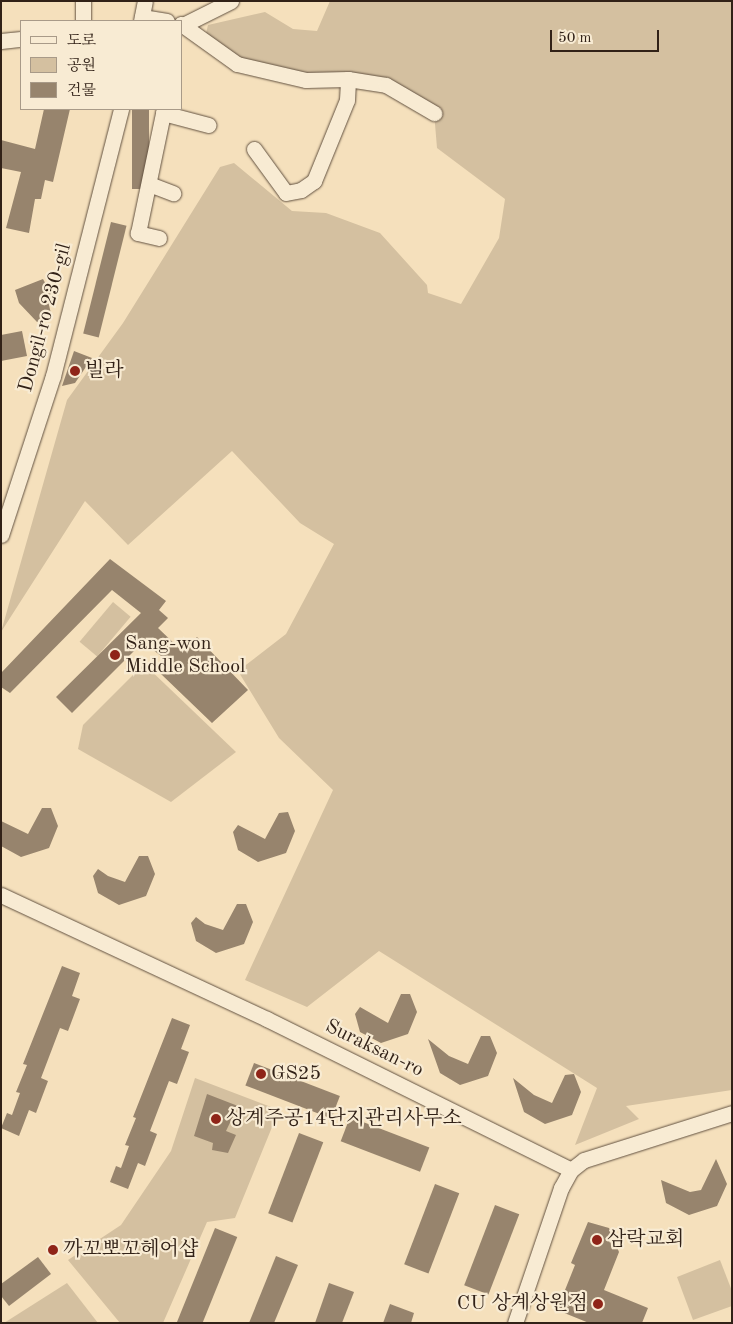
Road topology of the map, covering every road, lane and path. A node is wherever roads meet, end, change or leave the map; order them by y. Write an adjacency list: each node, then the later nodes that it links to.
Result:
1 (83, 1): 5 (street)
2 (145, 1): 4 (street)
3 (231, 1): 7 (street)
4 (142, 19): 6 (street)
5 (83, 20)
6 (154, 20)
7 (182, 25)
8 (182, 26): 11 (street)
9 (20, 39): 10 (street)
10 (1, 41)
11 (348, 79): 14 (street); 16 (street)
12 (121, 110): 20 (street, Dongil-ro 230-gil)
13 (164, 111): 15 (street); 17 (street)
14 (434, 113)
15 (208, 125)
16 (254, 149)
17 (148, 184): 18 (street); 19 (street)
18 (173, 193)
19 (159, 238)
20 (1, 535)
21 (1, 895): 23 (street, Suraksan-ro)
22 (732, 1113): 23 (street)
23 (571, 1170): 24 (street)
24 (518, 1322)

